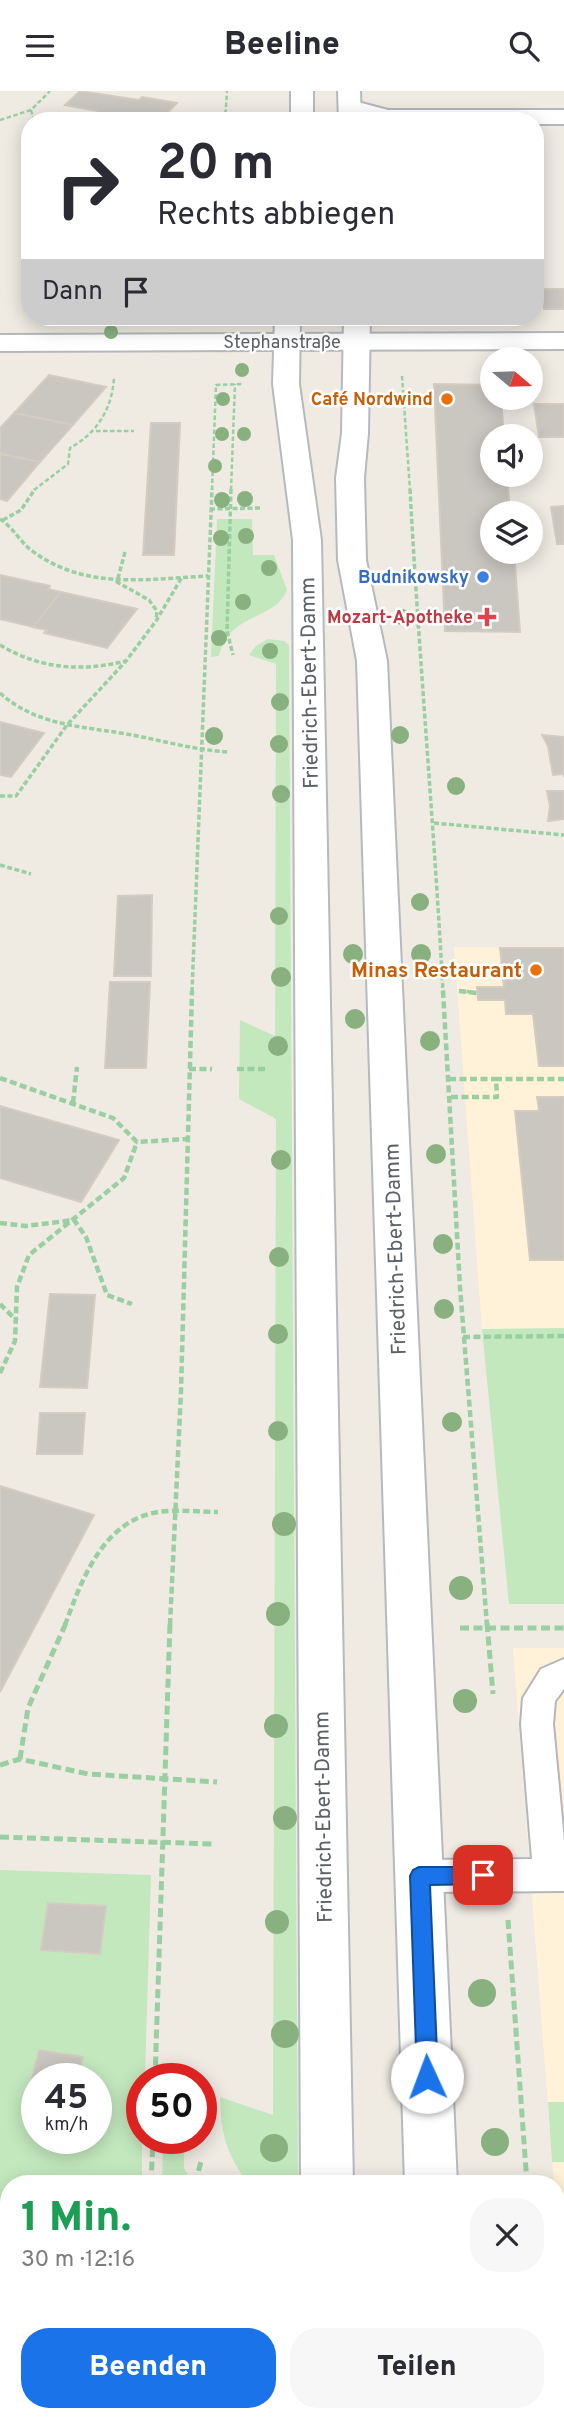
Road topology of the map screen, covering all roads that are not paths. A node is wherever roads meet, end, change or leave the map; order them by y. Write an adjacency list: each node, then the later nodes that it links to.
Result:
1 (302, 91): 3 (main road)
2 (350, 106): 4 (main road)
3 (302, 112)
4 (370, 112)
5 (544, 117): 6 (main road)
6 (564, 117)
7 (286, 329): 8 (main road, Stephanstraße); 10 (main road, Stephanstraße); 14 (main road, Friedrich-Ebert-Damm)
8 (357, 329): 9 (main road, Stephanstraße); 13 (main road, Friedrich-Ebert-Damm)
9 (564, 341)
10 (0, 342)
11 (564, 1673): 12 (lane)
12 (557, 1875): 13 (lane)
13 (419, 1876): 15 (main road, Friedrich-Ebert-Damm)
14 (327, 2175)
15 (431, 2175)

